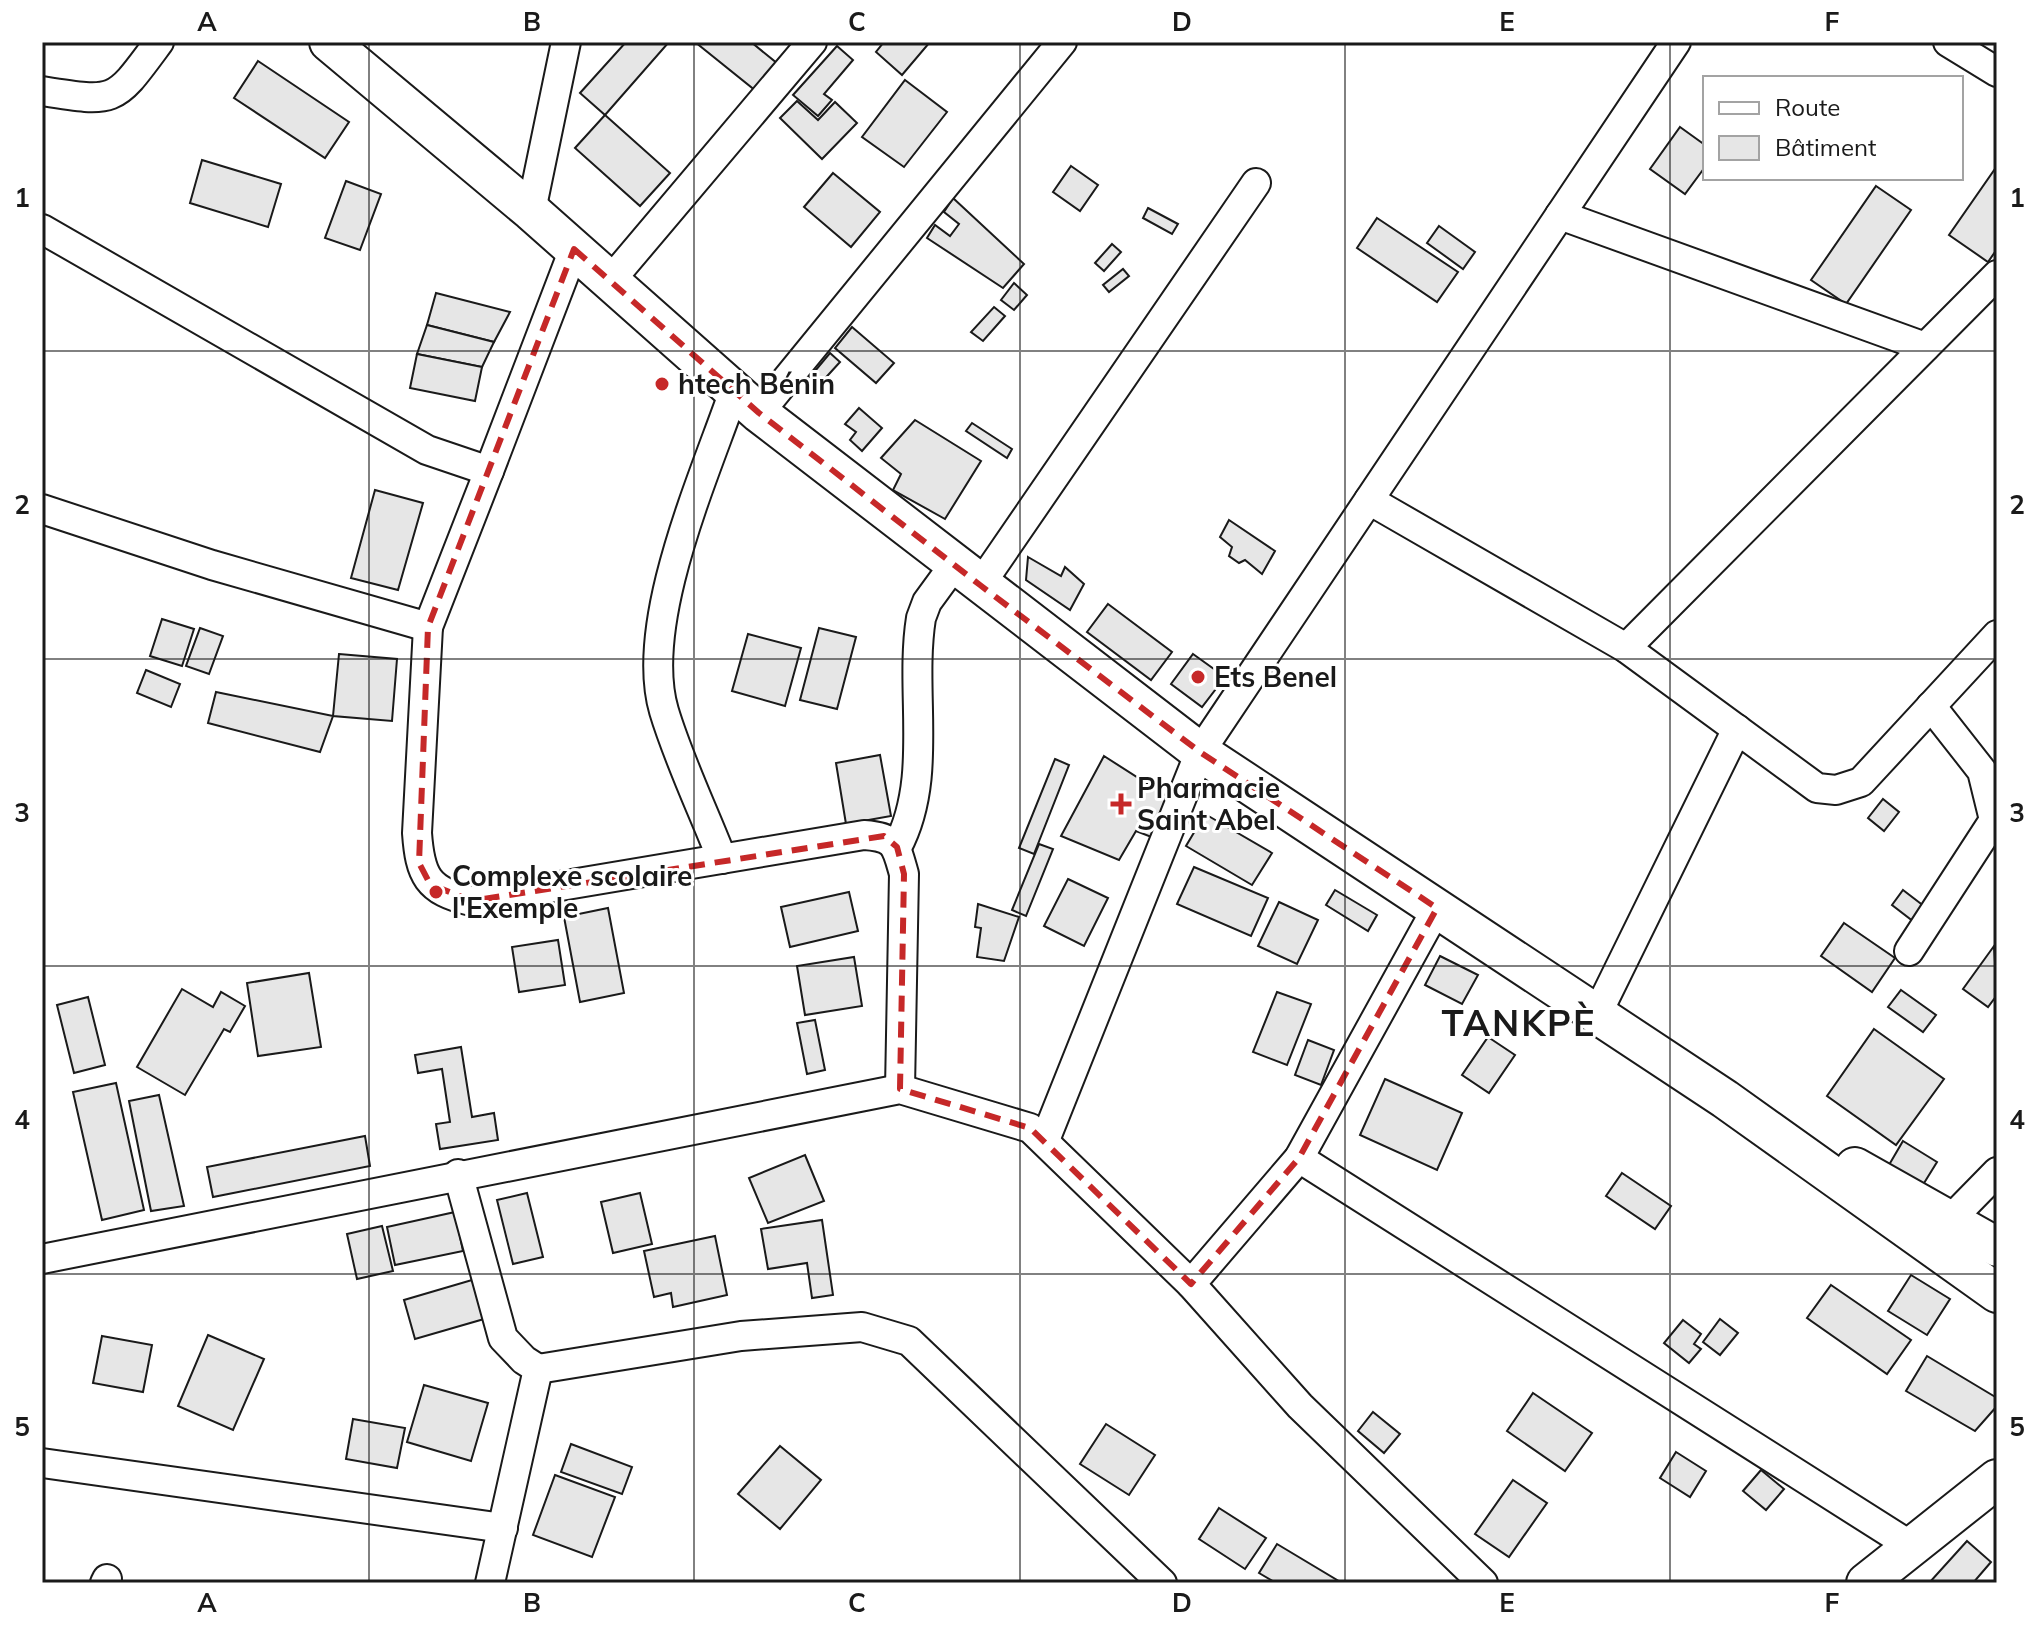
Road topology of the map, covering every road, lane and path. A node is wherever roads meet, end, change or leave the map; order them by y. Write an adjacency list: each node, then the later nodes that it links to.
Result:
1 (159, 42): 9 (street)
2 (329, 42): 11 (street)
3 (566, 42): 11 (street)
4 (812, 42): 16 (street)
5 (1062, 42): 18 (street)
6 (1676, 42): 12 (street)
7 (1948, 42): 8 (street)
8 (1997, 72)
9 (42, 91)
10 (1256, 183): 22 (street)
11 (531, 211): 14 (street)
12 (1560, 215): 17 (street); 20 (street)
13 (42, 229): 19 (street)
14 (574, 249): 16 (street); 19 (street)
15 (1997, 275): 17 (street)
16 (610, 281): 18 (street)
17 (1925, 347): 25 (street)
18 (747, 402): 22 (street); 30 (street)
19 (489, 471): 23 (street)
20 (1369, 500): 25 (street); 28 (street)
21 (42, 509): 23 (street)
22 (967, 575): 28 (street); 29 (street)
23 (428, 627): 30 (street)
24 (1997, 635): 26 (street)
25 (1626, 648): 27 (street)
26 (1931, 706): 27 (street); 32 (street)
27 (1737, 729): 33 (street)
28 (1200, 752): 31 (street); 36 (street)
29 (897, 847): 30 (street); 34 (street)
30 (722, 859)
31 (1437, 908): 33 (street); 37 (street)
32 (1909, 951)
33 (1597, 1014): 35 (street)
34 (900, 1089): 36 (street); 39 (street)
35 (1725, 1099): 40 (street); 44 (street)
36 (1045, 1140): 43 (street)
37 (1299, 1158): 43 (street); 49 (street)
38 (1997, 1172): 40 (street)
39 (458, 1174): 42 (street); 45 (street)
40 (1951, 1219): 41 (street)
41 (1997, 1247)
42 (42, 1259)
43 (1191, 1284): 52 (street)
44 (1997, 1293)
45 (538, 1369): 48 (street); 51 (street)
46 (42, 1463): 48 (street)
47 (1997, 1479): 49 (street)
48 (503, 1528): 50 (street)
49 (1911, 1546): 53 (street)
50 (494, 1581)
51 (1162, 1583)
52 (1483, 1583)
53 (1866, 1583)

